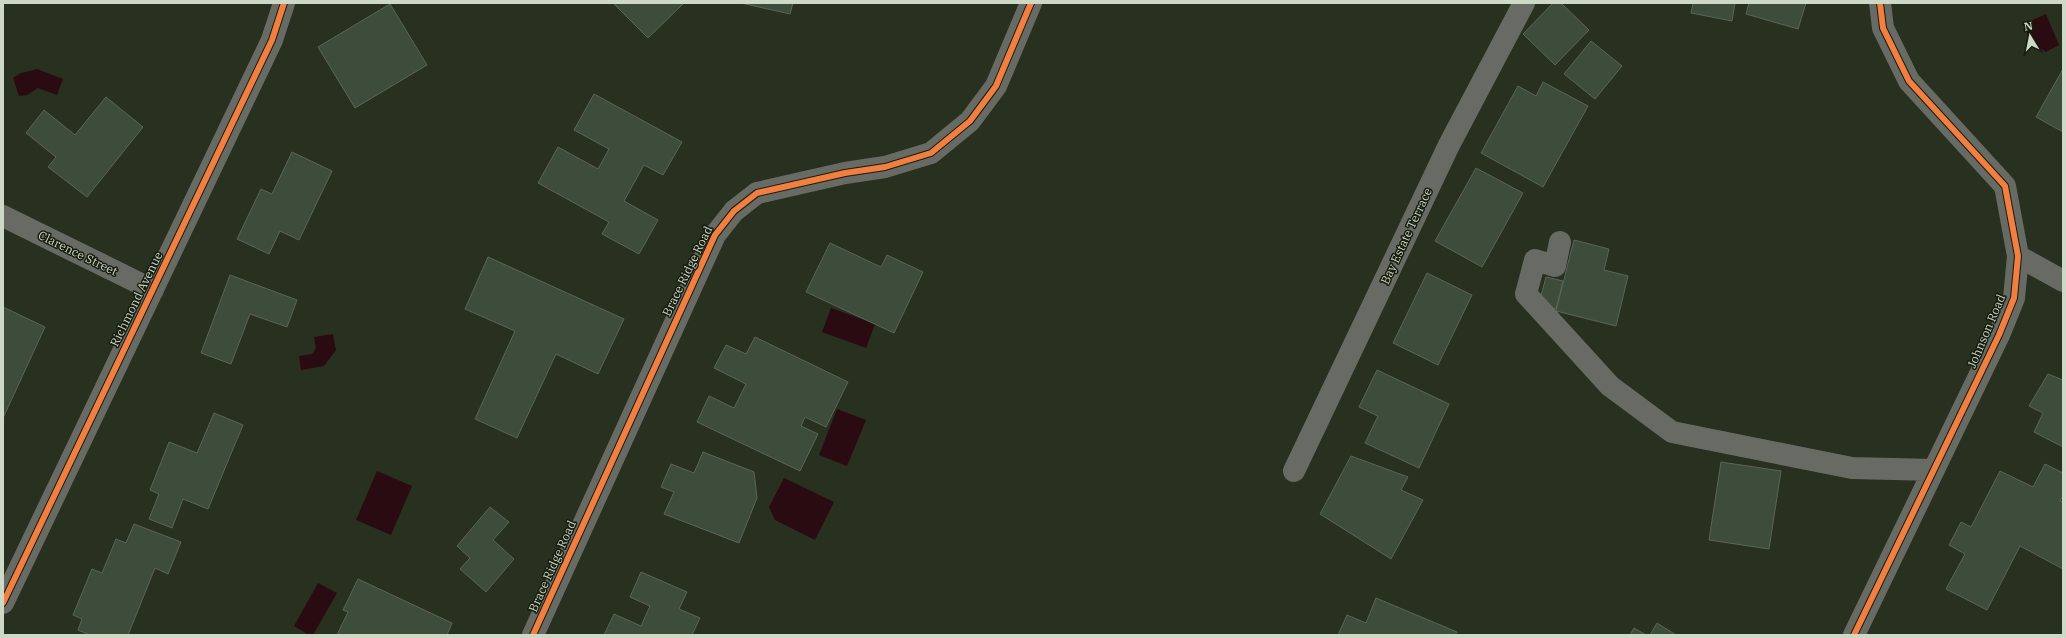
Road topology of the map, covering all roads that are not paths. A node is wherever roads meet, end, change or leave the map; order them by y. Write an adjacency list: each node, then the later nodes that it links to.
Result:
1 (284, 3): 9 (street, Richmond Avenue)
2 (1031, 3): 13 (street, Brace Ridge Road)
3 (1524, 3): 11 (street, Bay Estate Terrace)
4 (1880, 3): 7 (street, Johnson Road)
5 (3, 216): 9 (street, Clarence Street)
6 (1560, 242): 10 (street)
7 (2018, 256): 8 (street); 10 (street, Johnson Road)
8 (2063, 280)
9 (152, 290): 12 (street, Richmond Avenue)
10 (1934, 470): 14 (street, Johnson Road)
11 (1294, 471)
12 (3, 603)
13 (534, 635)
14 (1854, 635)

